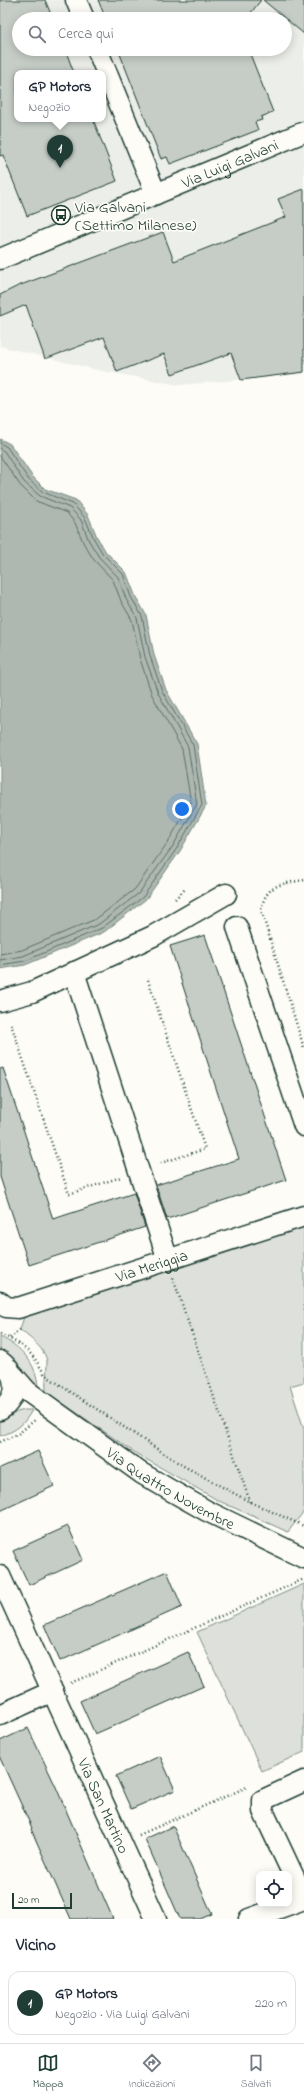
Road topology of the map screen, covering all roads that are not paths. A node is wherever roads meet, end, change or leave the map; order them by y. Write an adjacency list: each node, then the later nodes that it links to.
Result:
1 (76, 0): 2 (street)
2 (81, 12)
3 (99, 56): 4 (street)
4 (105, 70)
5 (106, 73): 7 (street)
6 (304, 132): 7 (street, Via Luigi Galvani)
7 (156, 194): 8 (street, Via Luigi Galvani)
8 (0, 259)
9 (226, 894): 11 (street)
10 (237, 927): 13 (street)
11 (74, 972): 12 (street); 15 (street)
12 (0, 1001)
13 (304, 1126)
14 (304, 1216): 15 (street, Via Meriggia)
15 (168, 1260): 16 (street, Via Meriggia)
16 (0, 1302)
17 (7, 1368): 18 (street, Via Quattro Novembre); 19 (street)
18 (46, 1405): 19 (street); 20 (street, Via Quattro Novembre)
19 (4, 1407)
20 (304, 1558)
21 (0, 1576): 22 (street, Via San Martino)
22 (53, 1691): 23 (street); 26 (street, Via San Martino)
23 (0, 1715)
24 (304, 1781): 25 (street)
25 (304, 1898): 27 (street)
26 (156, 1919)
27 (249, 1919)

